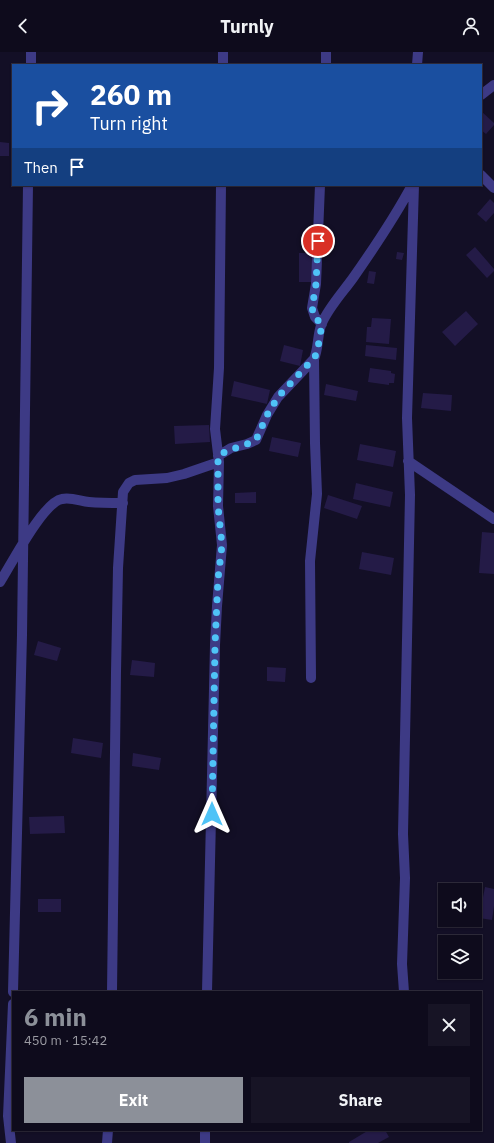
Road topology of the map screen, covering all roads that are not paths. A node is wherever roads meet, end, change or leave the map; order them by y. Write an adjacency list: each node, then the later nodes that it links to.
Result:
1 (31, 52): 5 (street)
2 (223, 52): 6 (street)
3 (326, 52): 7 (street)
4 (418, 52): 8 (street)
5 (31, 64)
6 (223, 64)
7 (326, 64)
8 (417, 64)
9 (494, 85): 10 (street)
10 (482, 94)
11 (482, 176): 17 (street)
12 (28, 186): 24 (street)
13 (221, 186): 20 (street)
14 (320, 186): 18 (street)
15 (412, 186): 18 (street)
16 (413, 186): 21 (street)
17 (494, 188)
18 (322, 324): 19 (street)
19 (314, 358): 20 (street); 26 (street)
20 (218, 459): 22 (street); 29 (street)
21 (408, 461): 23 (street); 30 (street)
22 (123, 503): 24 (street); 28 (street)
23 (494, 519)
24 (24, 543): 25 (street); 27 (street)
25 (0, 582)
26 (311, 678)
27 (13, 991)
28 (112, 991)
29 (207, 991)
30 (404, 991)
31 (12, 1026): 34 (street)
32 (108, 1131): 35 (street)
33 (205, 1131): 36 (street)
34 (11, 1143)
35 (107, 1143)
36 (205, 1143)

